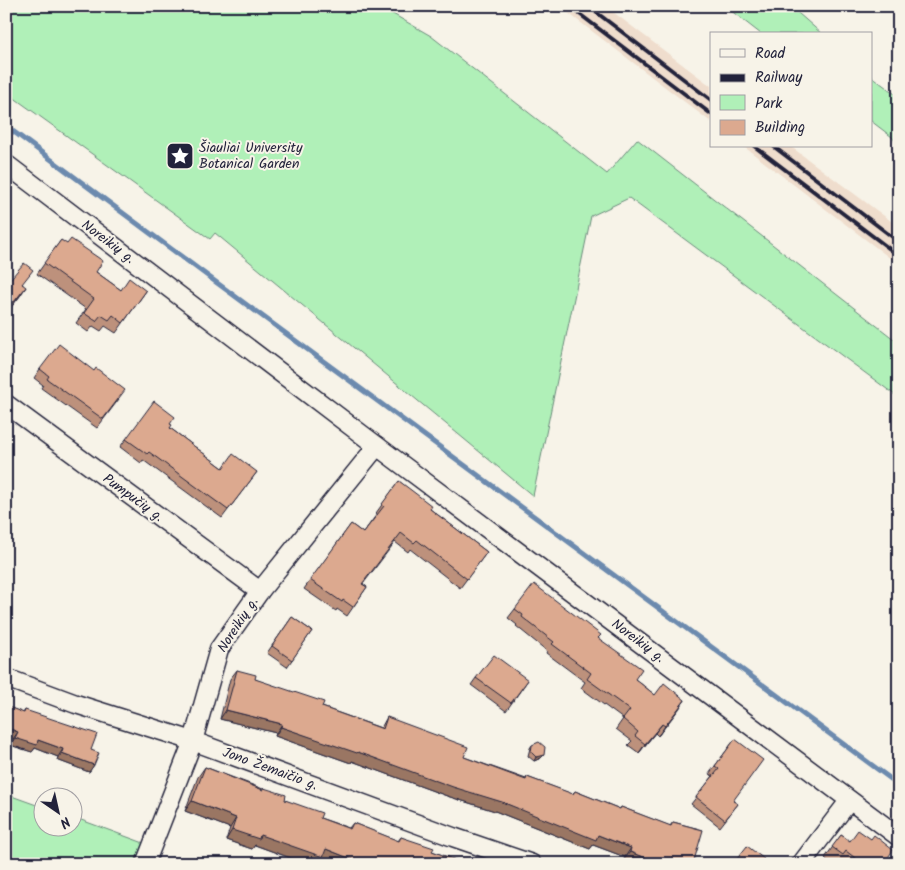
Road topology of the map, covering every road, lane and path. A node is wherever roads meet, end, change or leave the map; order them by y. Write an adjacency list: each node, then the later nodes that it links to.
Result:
1 (6, 164): 3 (street, Noreikių g.)
2 (6, 404): 4 (street, Pumpučių g.)
3 (377, 446): 4 (street, Noreikių g.); 7 (street, Noreikių g.)
4 (260, 591): 6 (street, Noreikių g.)
5 (6, 678): 6 (street, Jono Žemaičio g.)
6 (193, 741): 9 (street, Noreikių g.); 10 (street, Jono Žemaičio g.)
7 (849, 801): 8 (street, Noreikių g.); 11 (street)
8 (899, 837)
9 (145, 864)
10 (532, 864)
11 (802, 864)

